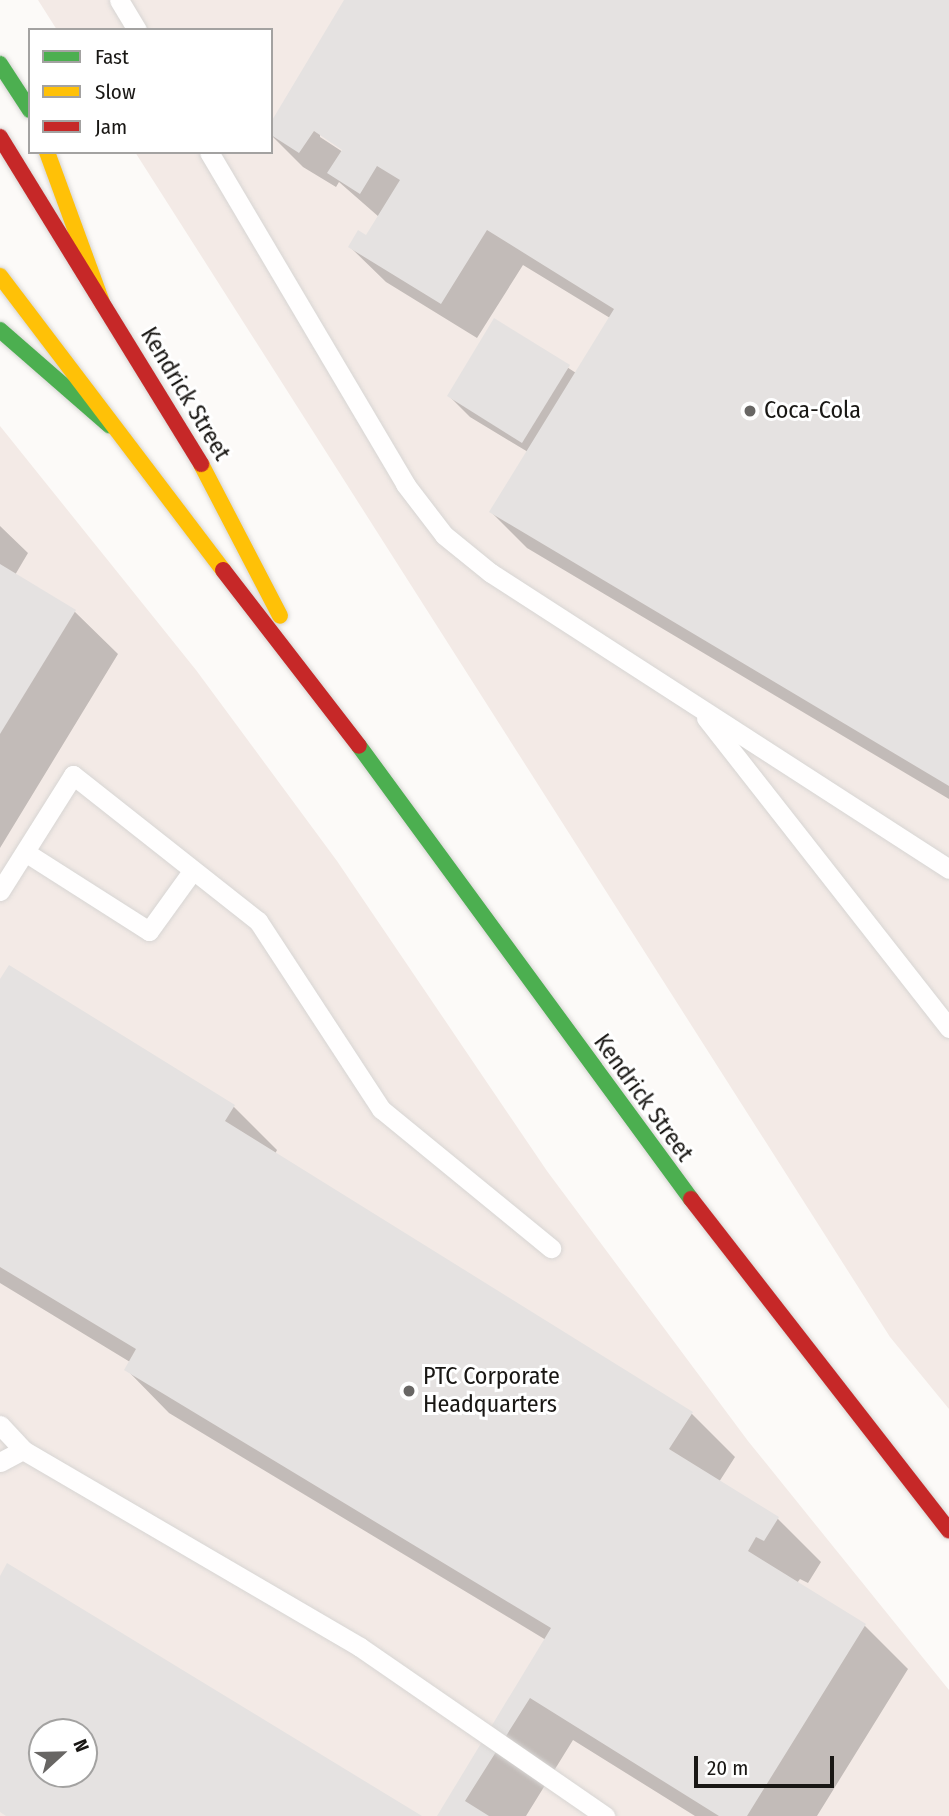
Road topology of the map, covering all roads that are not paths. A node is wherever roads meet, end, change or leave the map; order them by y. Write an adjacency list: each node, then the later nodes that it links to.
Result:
1 (119, 0): 2 (lane)
2 (136, 28)
3 (0, 64): 4 (main road)
4 (28, 107)
5 (0, 136): 9 (main road, Kendrick Street)
6 (48, 154): 9 (main road)
7 (210, 154): 13 (lane)
8 (0, 276): 11 (main road, Kendrick Street)
9 (102, 302): 12 (main road, Kendrick Street)
10 (0, 330): 11 (main road)
11 (108, 425): 12 (main road, Kendrick Street)
12 (313, 684): 23 (main road, Kendrick Street)
13 (697, 706): 15 (lane); 18 (lane)
14 (25, 852): 16 (lane); 16 (lane); 17 (lane)
15 (949, 869)
16 (193, 870): 19 (lane)
17 (0, 891)
18 (949, 1028)
19 (551, 1248)
20 (0, 1425): 21 (lane)
21 (23, 1450): 22 (lane); 24 (lane)
22 (0, 1462)
23 (949, 1530)
24 (605, 1816)

